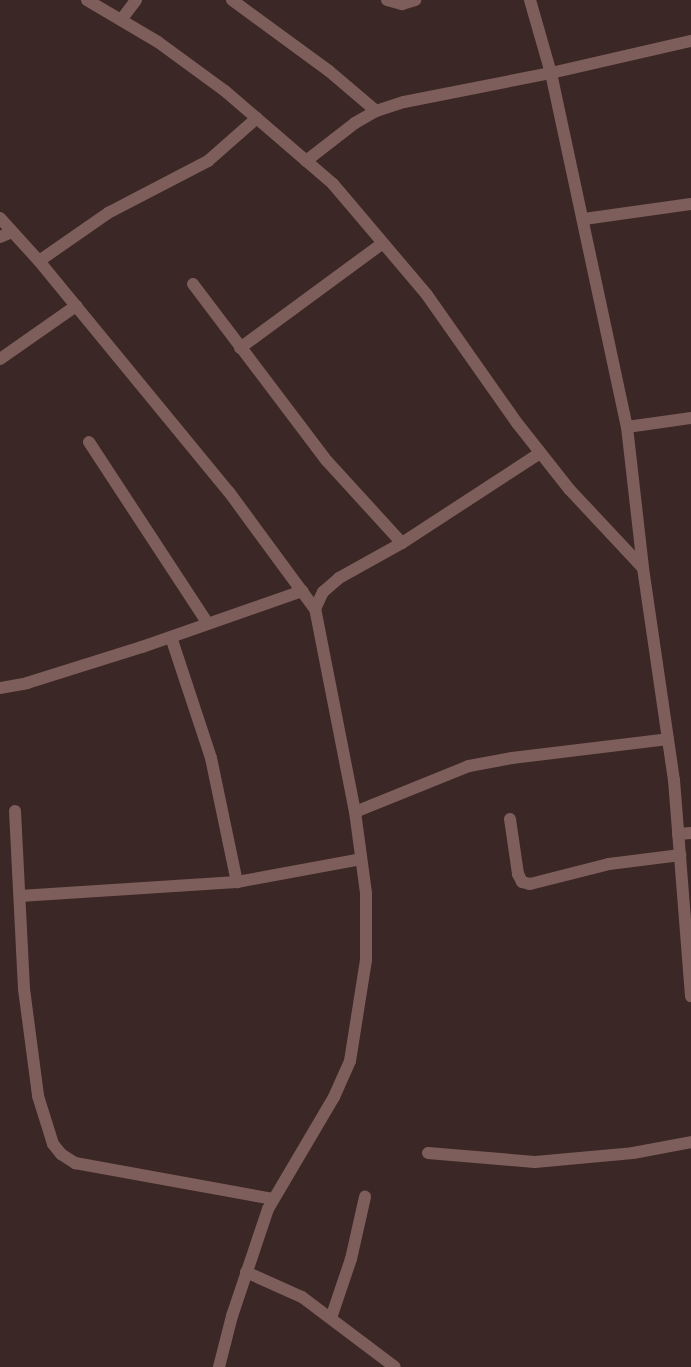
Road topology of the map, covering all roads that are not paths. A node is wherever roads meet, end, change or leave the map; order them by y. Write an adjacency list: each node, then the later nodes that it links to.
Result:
1 (87, 0): 7 (street)
2 (136, 0): 7 (street)
3 (232, 0): 10 (street)
4 (387, 0): 5 (street)
5 (414, 0)
6 (530, 0): 9 (street)
7 (121, 20): 11 (street)
8 (691, 41): 9 (street)
9 (551, 73): 10 (street); 15 (street)
10 (376, 111): 12 (street)
11 (257, 118): 12 (street); 19 (street)
12 (306, 161): 18 (street)
13 (691, 204): 15 (street)
14 (0, 218): 16 (street)
15 (584, 219): 25 (street)
16 (12, 232): 17 (street); 19 (street)
17 (0, 237)
18 (383, 243): 22 (street); 27 (street)
19 (39, 262): 21 (street)
20 (193, 284): 22 (street)
21 (76, 306): 23 (street); 30 (street)
22 (240, 348): 28 (street)
23 (0, 359)
24 (691, 418): 25 (street)
25 (628, 427): 29 (street)
26 (89, 442): 32 (street)
27 (540, 453): 28 (street); 29 (street)
28 (402, 543): 31 (street)
29 (643, 568): 35 (street)
30 (302, 591): 31 (street); 32 (street)
31 (315, 608): 37 (street)
32 (208, 624): 33 (street)
33 (171, 637): 34 (street); 42 (street)
34 (0, 688)
35 (668, 739): 37 (street); 39 (street)
36 (15, 811): 43 (street)
37 (355, 812): 41 (street)
38 (510, 819): 40 (street)
39 (685, 834): 40 (street)
40 (680, 855): 44 (street)
41 (361, 859): 42 (street); 48 (street)
42 (238, 882): 43 (street)
43 (20, 896): 48 (street)
44 (691, 996)
45 (691, 1142): 46 (street)
46 (428, 1153)
47 (365, 1196): 50 (street)
48 (273, 1199): 49 (street)
49 (246, 1272): 50 (street); 51 (street)
50 (331, 1318): 52 (street)
51 (219, 1367)
52 (395, 1367)

